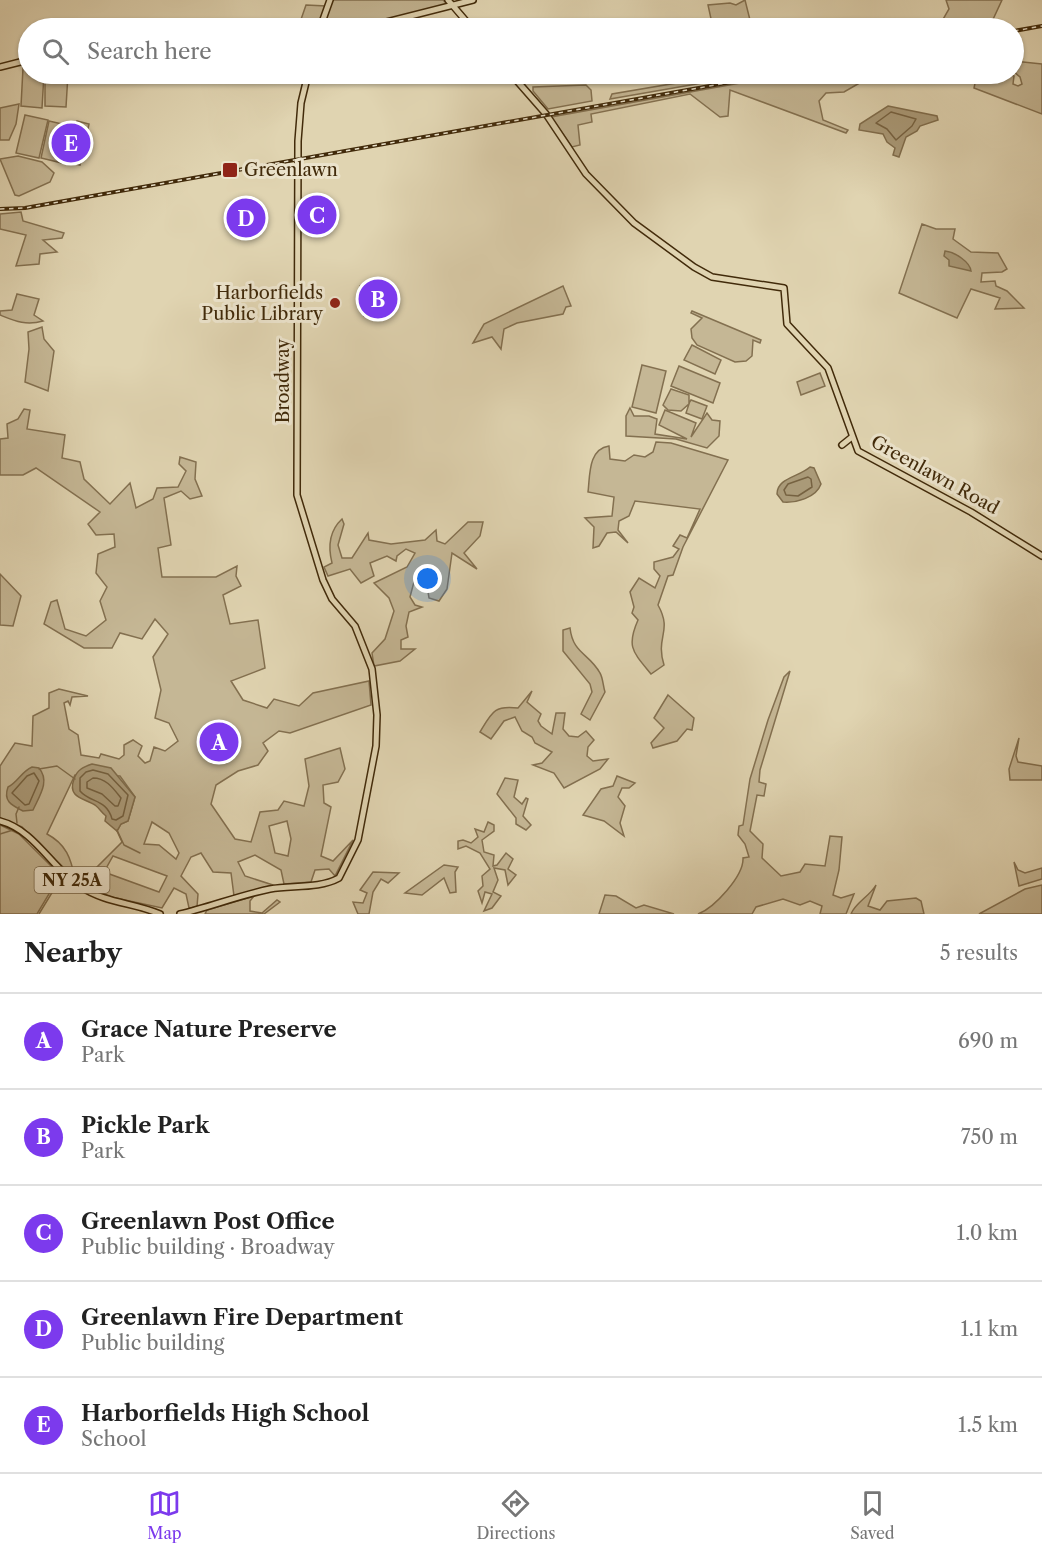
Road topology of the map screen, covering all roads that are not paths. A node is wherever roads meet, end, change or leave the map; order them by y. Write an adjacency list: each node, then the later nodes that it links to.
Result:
1 (330, 0): 4 (main road)
2 (474, 0): 3 (main road); 7 (main road)
3 (450, 2): 5 (main road); 6 (main road)
4 (324, 18)
5 (396, 18)
6 (464, 18)
7 (465, 18)
8 (18, 62): 9 (main road)
9 (0, 67)
10 (306, 84): 19 (main road, Broadway)
11 (519, 84): 12 (main road, Greenlawn Road)
12 (586, 174): 13 (main road); 14 (main road, Greenlawn Road)
13 (576, 175)
14 (852, 437): 15 (main road); 16 (main road, Greenlawn Road)
15 (842, 445)
16 (1042, 556)
17 (0, 821): 18 (main road, NY 25A)
18 (160, 914)
19 (180, 914)

